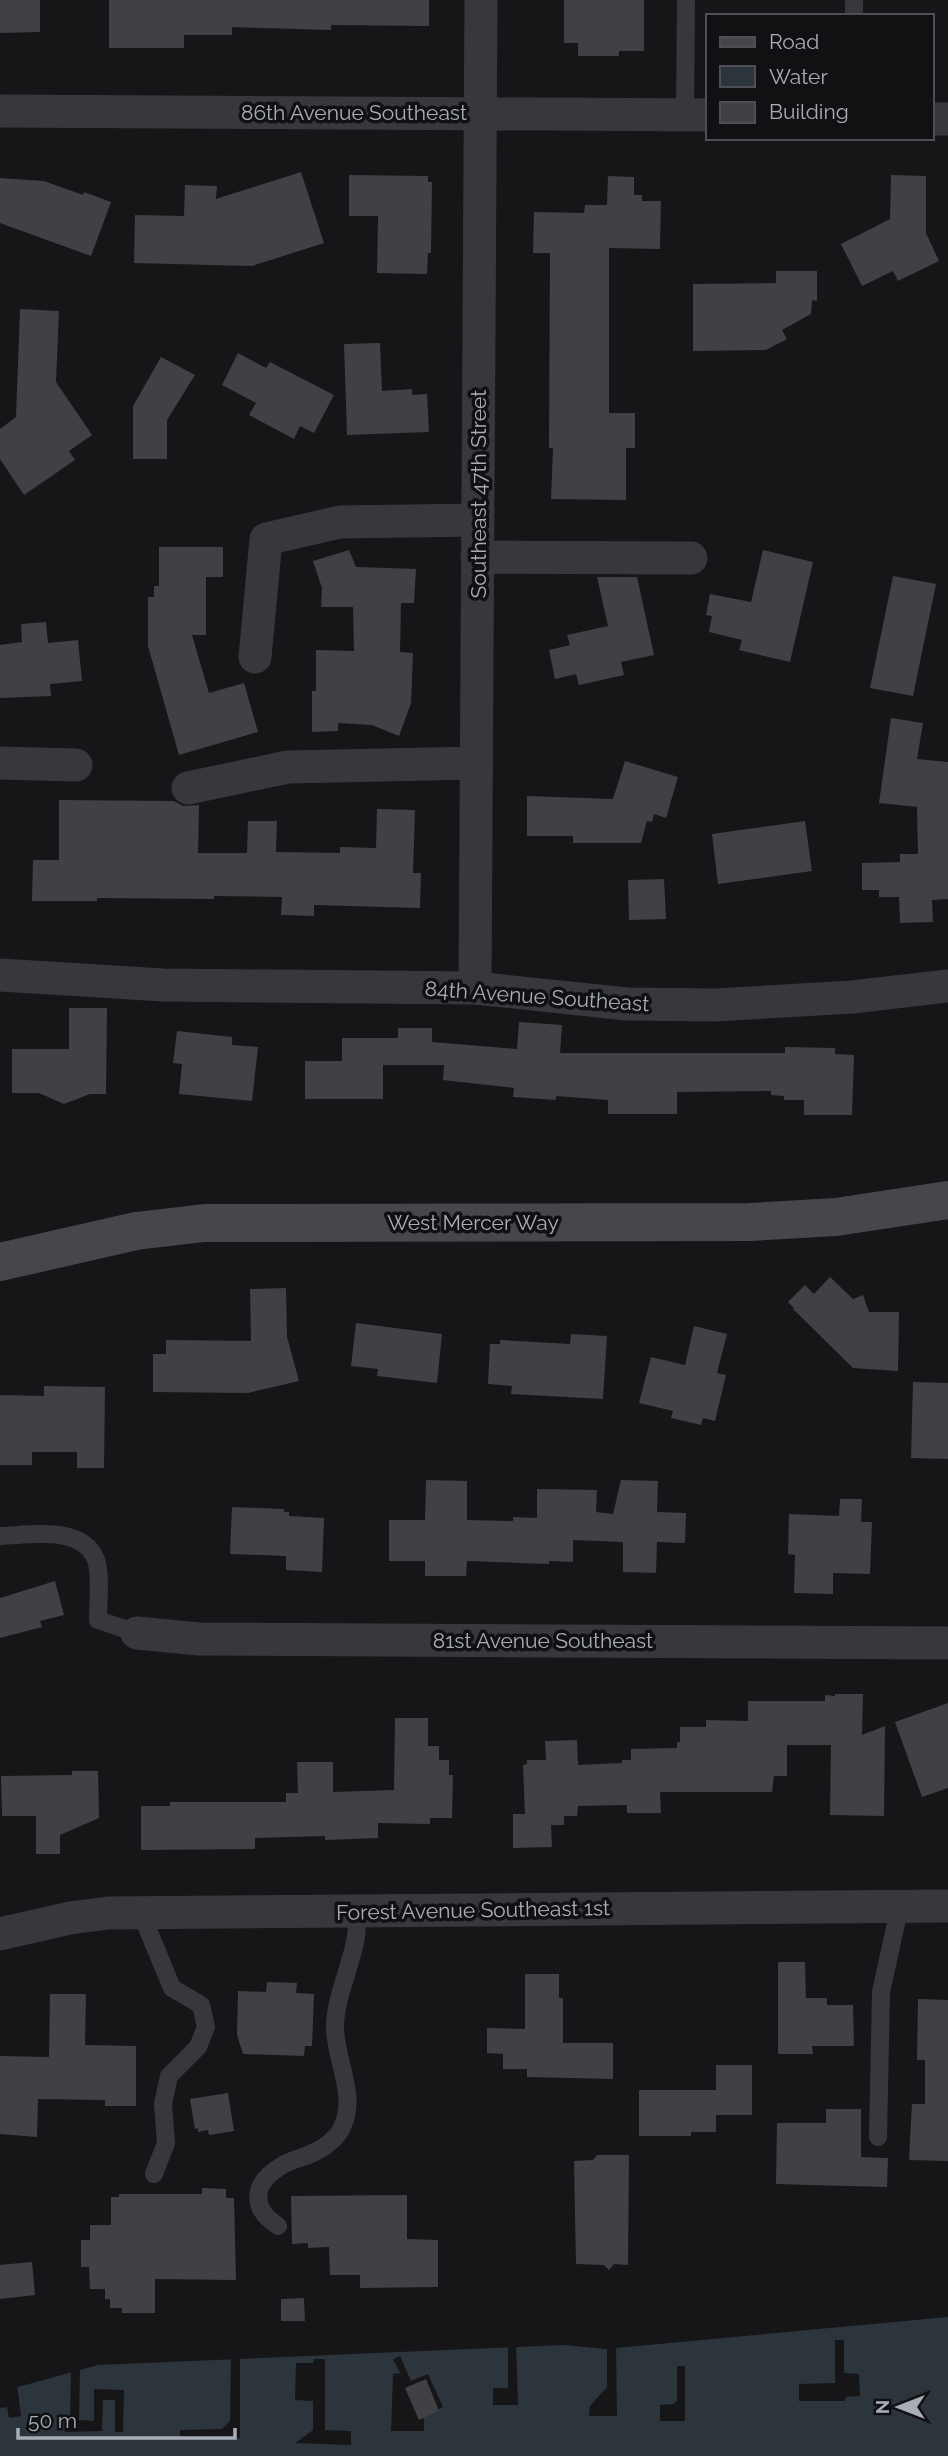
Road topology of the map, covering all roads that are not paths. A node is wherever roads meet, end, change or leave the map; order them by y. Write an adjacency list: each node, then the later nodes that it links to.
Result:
1 (481, 0): 4 (street, Southeast 47th Street)
2 (687, 0): 5 (lane)
3 (0, 111): 4 (street, 86th Avenue Southeast)
4 (480, 112): 5 (street, 86th Avenue Southeast); 6 (street, Southeast 47th Street)
5 (697, 115)
6 (477, 520): 7 (street, Southeast 47th Street); 9 (street)
7 (477, 557): 8 (street); 11 (street, Southeast 47th Street)
8 (691, 558)
9 (255, 657)
10 (0, 763): 12 (street)
11 (476, 763): 13 (street); 16 (street, Southeast 47th Street)
12 (76, 765)
13 (188, 788)
14 (0, 975): 16 (street, 84th Avenue Southeast)
15 (948, 986): 16 (street, 84th Avenue Southeast)
16 (475, 988)
17 (948, 1200): 18 (street, West Mercer Way)
18 (0, 1262)
19 (1, 1536): 20 (lane)
20 (137, 1633): 21 (street, 81st Avenue Southeast)
21 (948, 1643)
22 (900, 1905): 23 (street, Forest Avenue Southeast 1st); 24 (street, Forest Avenue Southeast 1st); 27 (lane)
23 (947, 1905)
24 (357, 1911): 25 (street, Forest Avenue Southeast 1st); 29 (lane)
25 (141, 1913): 26 (street, Forest Avenue Southeast 1st); 28 (lane)
26 (0, 1934)
27 (878, 2137)
28 (154, 2174)
29 (278, 2226)

